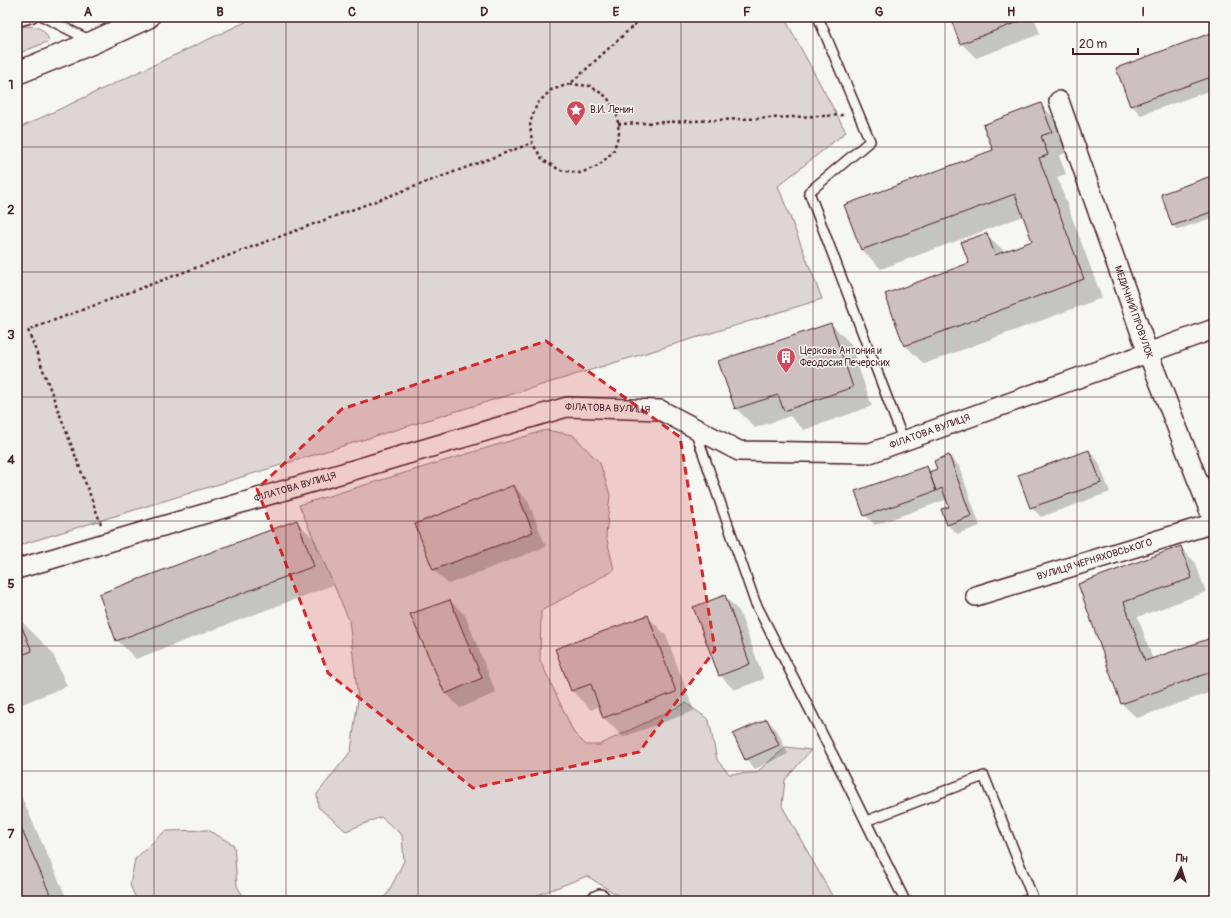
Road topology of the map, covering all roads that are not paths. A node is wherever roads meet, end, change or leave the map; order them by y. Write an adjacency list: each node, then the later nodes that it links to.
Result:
1 (33, 17): 5 (lane)
2 (44, 17): 6 (lane)
3 (148, 17): 6 (main road)
4 (818, 17): 12 (lane)
5 (17, 22)
6 (94, 42): 7 (main road)
7 (17, 73)
8 (1059, 101): 10 (street, МЕДИЧНИЙ ПРОВУЛОК)
9 (1214, 330): 10 (street, ФІЛАТОВА ВУЛИЦЯ)
10 (1148, 353): 12 (street, ФІЛАТОВА ВУЛИЦЯ); 13 (street, МЕДИЧНИЙ ПРОВУЛОК)
11 (693, 427): 12 (street, ФІЛАТОВА ВУЛИЦЯ); 14 (street, ФІЛАТОВА ВУЛИЦЯ); 16 (lane)
12 (904, 442)
13 (1214, 522): 15 (street, ВУЛИЦЯ ЧЕРНЯХОВСЬКОГО)
14 (17, 569)
15 (976, 596)
16 (866, 821): 19 (lane); 20 (lane)
17 (596, 901): 18 (street)
18 (601, 901)
19 (905, 901)
20 (1024, 901)

